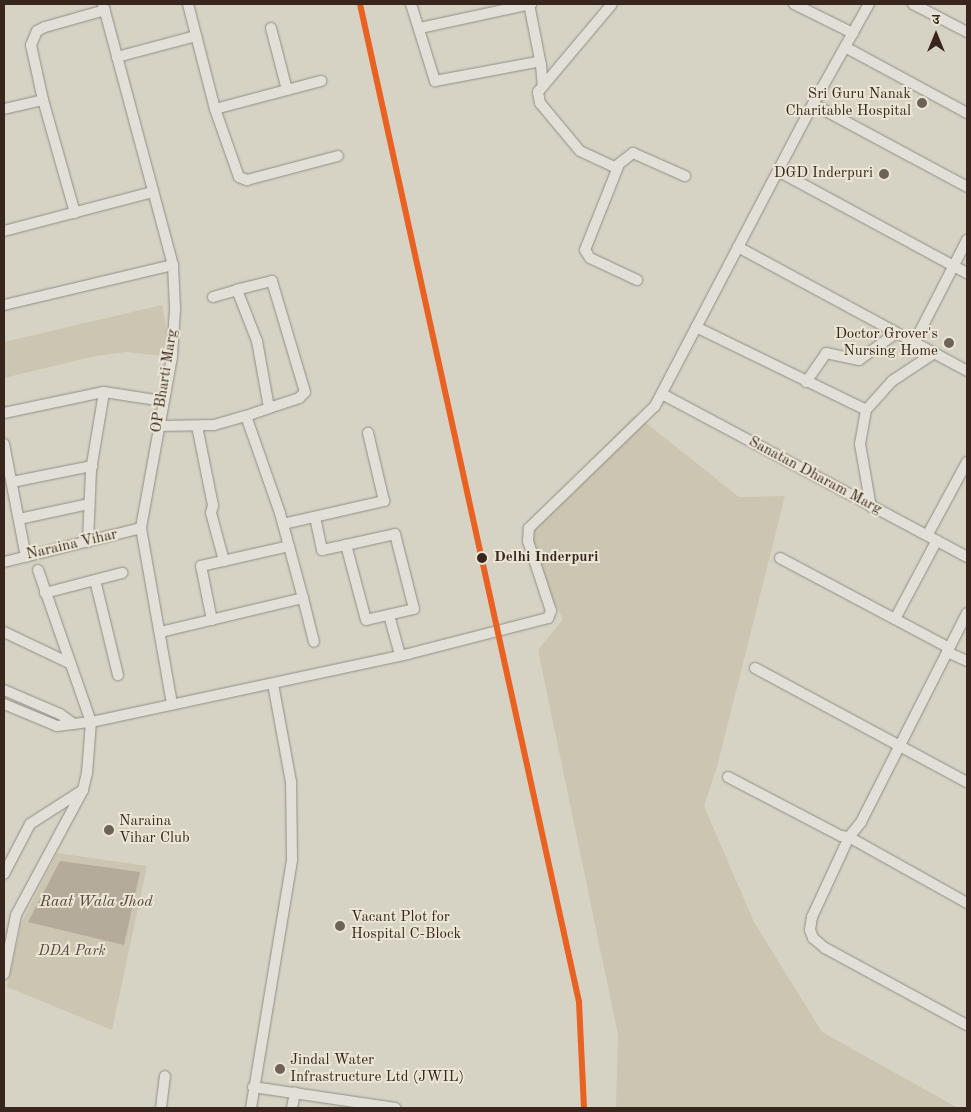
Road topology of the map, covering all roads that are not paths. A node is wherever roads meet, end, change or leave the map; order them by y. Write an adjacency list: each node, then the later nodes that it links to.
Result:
1 (188, 4): 13 (street)
2 (411, 4): 10 (street)
3 (530, 4): 10 (street); 16 (street)
4 (612, 4): 18 (street)
5 (794, 4): 12 (street)
6 (869, 4): 12 (street)
7 (913, 4): 11 (street)
8 (104, 7): 15 (street, OP Bharti Marg); 20 (street)
9 (271, 28): 19 (street)
10 (420, 28): 16 (street)
11 (967, 32)
12 (853, 33): 14 (street)
13 (196, 36): 15 (street); 23 (street)
14 (846, 48): 21 (street); 24 (street)
15 (117, 57): 30 (street, OP Bharti Marg)
16 (541, 65): 18 (street)
17 (321, 81): 19 (street)
18 (543, 86): 26 (street)
19 (287, 90): 23 (street)
20 (43, 100): 22 (street); 31 (street)
21 (812, 104): 27 (street); 29 (street)
22 (4, 109)
23 (215, 109): 25 (street)
24 (967, 113)
25 (338, 156)
26 (618, 168): 28 (street); 38 (street)
27 (778, 170): 34 (street); 36 (street)
28 (685, 176)
29 (967, 187)
30 (153, 192): 31 (street); 35 (street, OP Bharti Marg)
31 (75, 212): 32 (street)
32 (4, 231)
33 (967, 240): 36 (street)
34 (738, 247): 42 (street); 43 (street)
35 (173, 265): 41 (street); 50 (street, OP Bharti Marg)
36 (953, 265): 37 (street); 44 (street)
37 (967, 273)
38 (637, 280)
39 (237, 290): 40 (street); 51 (street); 51 (street)
40 (213, 296)
41 (4, 305)
42 (696, 327): 47 (street); 49 (street)
43 (896, 332): 44 (street); 47 (street)
44 (914, 343): 45 (street)
45 (933, 354): 46 (street); 52 (street)
46 (967, 371)
47 (806, 382): 52 (street)
48 (104, 392): 50 (street); 53 (street); 60 (street)
49 (662, 394): 63 (street, Sanatan Dharam Marg); 91 (street)
50 (164, 401): 55 (street, OP Bharti Marg)
51 (269, 408): 54 (street)
52 (866, 410): 63 (street)
53 (4, 413)
54 (246, 416): 56 (street); 66 (street)
55 (159, 426): 56 (street); 67 (street, OP Bharti Marg)
56 (197, 426): 76 (street)
57 (368, 433): 64 (street)
58 (4, 444): 61 (street)
59 (967, 462): 68 (street)
60 (92, 466): 61 (street); 62 (street)
61 (12, 482): 65 (street)
62 (89, 504): 65 (street); 70 (street)
63 (871, 507): 68 (street, Sanatan Dharam Marg)
64 (315, 517): 66 (street); 71 (street)
65 (19, 519): 73 (street)
66 (283, 524): 72 (street)
67 (141, 528): 70 (street, Naraina Vihar); 88 (street, OP Bharti Marg)
68 (928, 534): 69 (street, Sanatan Dharam Marg)
69 (937, 540): 74 (street, Sanatan Dharam Marg); 85 (street)
70 (88, 542): 73 (street, Naraina Vihar)
71 (346, 545): 84 (street); 84 (street)
72 (289, 546): 76 (street); 82 (street)
73 (26, 557): 77 (street, Naraina Vihar)
74 (967, 557)
75 (780, 558): 85 (street)
76 (224, 561): 86 (street)
77 (4, 562)
78 (38, 570): 81 (street)
79 (122, 573): 80 (street)
80 (95, 580): 81 (street); 95 (street)
81 (45, 593): 93 (street)
82 (303, 598): 86 (street); 89 (street)
83 (967, 613): 90 (street)
84 (389, 615): 91 (street)
85 (895, 619): 90 (street)
86 (212, 620): 88 (street)
87 (4, 632): 93 (street)
88 (160, 632): 99 (street, OP Bharti Marg)
89 (314, 642)
90 (948, 650): 92 (street); 102 (street)
91 (400, 655): 96 (street)
92 (967, 662)
93 (71, 664): 100 (street)
94 (755, 668): 102 (street)
95 (118, 675)
96 (272, 684): 99 (street); 112 (street)
97 (4, 690): 101 (street)
98 (4, 704): 101 (street)
99 (172, 704): 100 (street)
100 (91, 722): 101 (street); 105 (street)
101 (74, 724)
102 (900, 744): 104 (street); 106 (street)
103 (728, 777): 106 (street)
104 (967, 782)
105 (83, 790): 107 (street); 109 (street)
106 (849, 837): 108 (street); 110 (street)
107 (4, 874)
108 (967, 903)
109 (4, 974)
110 (967, 1025)
111 (165, 1076): 114 (street)
112 (253, 1087): 113 (street); 115 (street)
113 (295, 1092): 116 (street); 117 (street)
114 (161, 1108)
115 (250, 1108)
116 (292, 1108)
117 (395, 1108)

